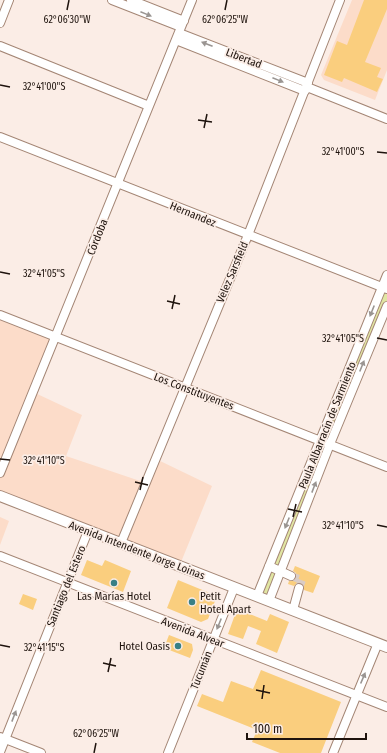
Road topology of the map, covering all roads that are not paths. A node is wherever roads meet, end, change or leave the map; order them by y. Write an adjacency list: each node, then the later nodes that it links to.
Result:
1 (9, 0): 6 (street)
2 (112, 0): 7 (street, Libertad, one-way to 7)
3 (131, 0): 7 (street, Libertad)
4 (192, 0): 7 (street, Córdoba)
5 (340, 0): 9 (street, Velez Sarsfield)
6 (0, 23)
7 (180, 30): 9 (street, Libertad); 10 (street, Córdoba)
8 (0, 46): 10 (street)
9 (307, 87): 11 (street, Libertad); 14 (street, Velez Sarsfield)
10 (149, 106): 13 (street, Córdoba)
11 (387, 119)
12 (0, 137): 13 (street, Hernandez)
13 (118, 184): 14 (street, Hernandez); 19 (street, Córdoba)
14 (248, 235): 16 (street, Hernandez); 20 (street, Velez Sarsfield)
15 (387, 275): 16 (street, Paula Albarracín de Sarmiento)
16 (384, 288): 21 (street, Paula Albarracín de Sarmiento, one-way to 21)
17 (387, 306): 22 (street, Paula Albarracín de Sarmiento, one-way to 17)
18 (0, 315): 19 (street, Los Constituyentes)
19 (55, 337): 20 (street, Los Constituyentes); 24 (street, Córdoba)
20 (184, 387): 21 (street, Los Constituyentes); 27 (street, Velez Sarsfield)
21 (321, 441): 22 (street, Los Constituyentes); 29 (street, Paula Albarracín de Sarmiento, one-way to 29)
22 (330, 444): 23 (street, Los Constituyentes); 30 (street, Paula Albarracín de Sarmiento, one-way to 22)
23 (387, 467)
24 (0, 473)
25 (0, 496): 26 (main road, Avenida Intendente Jorge Loinas)
26 (88, 531): 27 (main road, Avenida Intendente Jorge Loinas); 32 (street, Santiago del Estero)
27 (121, 543): 33 (main road, Avenida Intendente Jorge Loinas)
28 (0, 556): 32 (street, Avenida Alvear)
29 (269, 566): 30 (street); 35 (street, Paula Albarracín de Sarmiento)
30 (281, 571): 31 (street); 36 (street, Paula Albarracín de Sarmiento)
31 (291, 576)
32 (67, 583): 38 (street, Avenida Alvear); 42 (street, Santiago del Estero, one-way to 32)
33 (234, 588): 35 (main road, Avenida Intendente Jorge Loinas); 38 (street, Tucumán, one-way to 38)
34 (299, 588): 37 (street)
35 (257, 596): 36 (main road, Avenida Intendente Jorge Loinas)
36 (269, 601): 37 (main road, Avenida Intendente Jorge Loinas)
37 (293, 610): 39 (main road, Avenida Intendente Jorge Loinas)
38 (213, 640): 40 (street, Avenida Alvear); 45 (street, Tucumán)
39 (382, 645): 40 (street, one-way to 39)
40 (356, 695): 41 (street, Avenida Alvear); 46 (street)
41 (387, 707)
42 (3, 738): 43 (street, Santiago del Estero); 44 (street)
43 (0, 752)
44 (41, 753)
45 (168, 753)
46 (333, 753)

